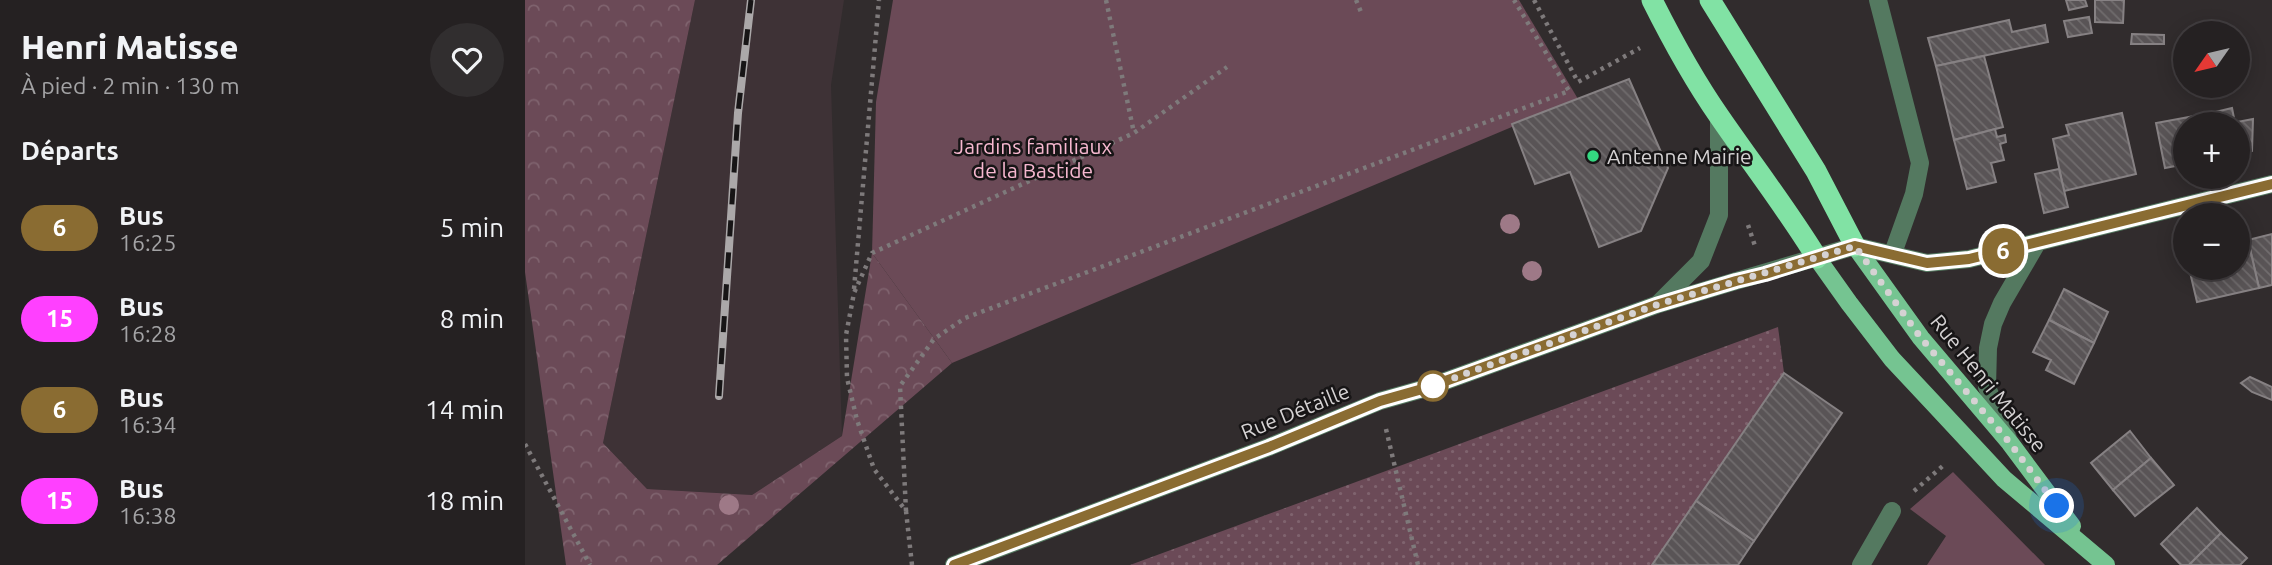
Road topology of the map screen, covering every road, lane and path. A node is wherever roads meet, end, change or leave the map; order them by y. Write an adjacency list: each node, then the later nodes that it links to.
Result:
1 (879, 0): 21 (path)
2 (1106, 0): 13 (path)
3 (1356, 0): 9 (path)
4 (1514, 0): 28 (path)
5 (1534, 0): 10 (path)
6 (1652, 0): 10 (highway)
7 (1710, 0): 17 (highway)
8 (1878, 0): 18 (street)
9 (1361, 12)
10 (1668, 32): 12 (highway)
11 (1227, 66): 13 (path)
12 (1719, 116): 15 (street, Rue Détaille); 19 (highway)
13 (1133, 133): 21 (path)
14 (2272, 184): 16 (street)
15 (1719, 215): 20 (path); 22 (street, Rue Détaille)
16 (2037, 243): 18 (street); 24 (street)
17 (1855, 246): 18 (street); 19 (street, Rue Détaille); 24 (main road, Rue Henri Matisse)
18 (1893, 253)
19 (1817, 258): 20 (street, Rue Détaille); 29 (main road, Rue Henri Matisse)
20 (1765, 274): 22 (street, Rue Détaille)
21 (854, 293): 28 (path)
22 (1656, 305): 23 (street, Rue Détaille)
23 (1380, 401): 32 (street, Rue Détaille); 33 (path)
24 (2010, 443): 29 (main road, Rue Henri Matisse)
25 (525, 444): 30 (path)
26 (1945, 464): 27 (path)
27 (1892, 510): 34 (street)
28 (906, 511): 31 (path)
29 (2089, 548): 35 (main road, Rue Henri Matisse)
30 (590, 565)
31 (912, 565)
32 (954, 565)
33 (1417, 565)
34 (1861, 565)
35 (2106, 565)

